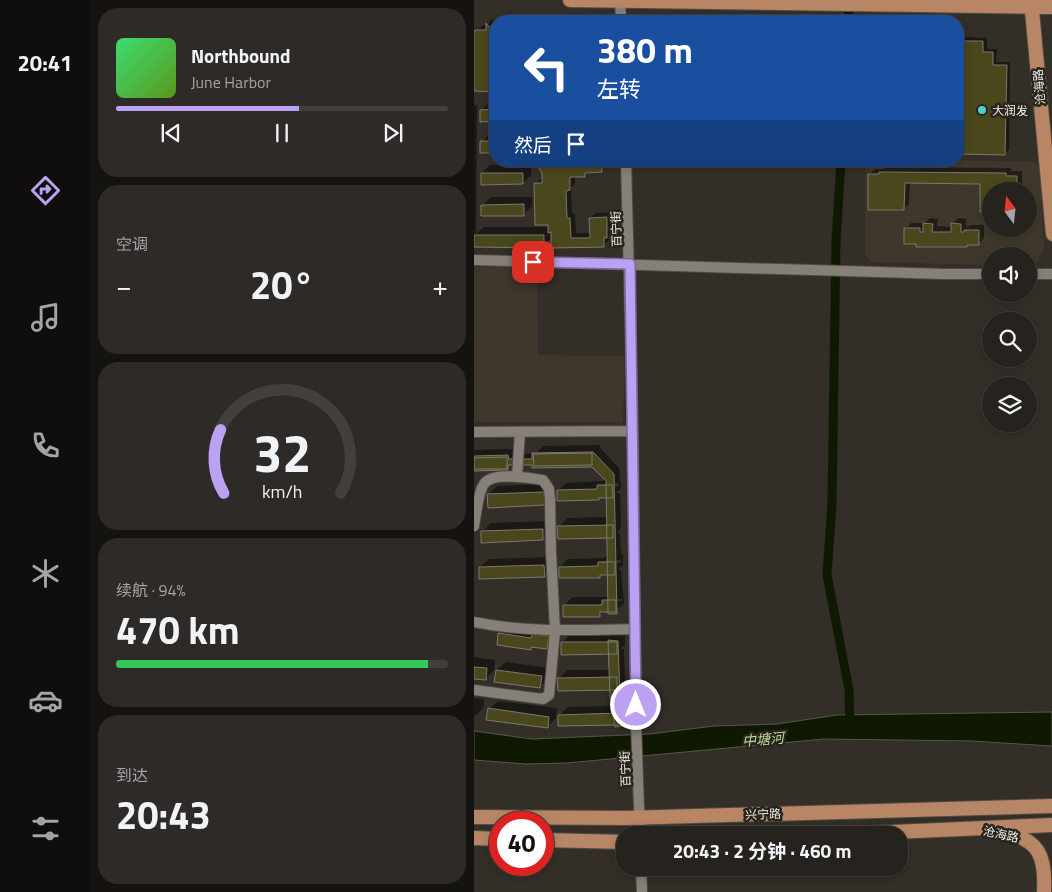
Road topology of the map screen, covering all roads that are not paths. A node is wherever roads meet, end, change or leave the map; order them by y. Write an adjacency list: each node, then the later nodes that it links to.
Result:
1 (570, 0): 2 (main road)
2 (620, 1): 3 (main road); 5 (street)
3 (1031, 4): 4 (main road); 7 (main road, 沧海路)
4 (1052, 7)
5 (621, 15)
6 (626, 167): 9 (street, 百宁街)
7 (1052, 234)
8 (474, 260): 9 (street)
9 (630, 264): 10 (street); 13 (street, 百宁街)
10 (982, 274)
11 (1037, 274): 12 (street)
12 (1052, 274)
13 (633, 431): 15 (street); 19 (street, 百宁街)
14 (474, 432): 15 (street)
15 (520, 432): 16 (street)
16 (517, 477): 17 (street); 20 (street)
17 (474, 526)
18 (474, 622): 20 (street)
19 (635, 630): 20 (street); 23 (street, 百宁街)
20 (555, 631): 21 (street)
21 (474, 690)
22 (1052, 806): 23 (main road, 兴宁路)
23 (640, 817): 24 (main road, 兴宁路); 26 (street, 百宁街)
24 (474, 818)
25 (1052, 825): 27 (main road)
26 (640, 826)
27 (976, 829): 28 (main road); 36 (main road, 沧海路)
28 (908, 832)
29 (474, 838): 30 (main road)
30 (489, 839)
31 (554, 840): 32 (main road)
32 (616, 842)
33 (641, 876): 35 (street)
34 (1052, 876): 37 (main road)
35 (642, 892)
36 (1044, 892)
37 (1051, 892)

